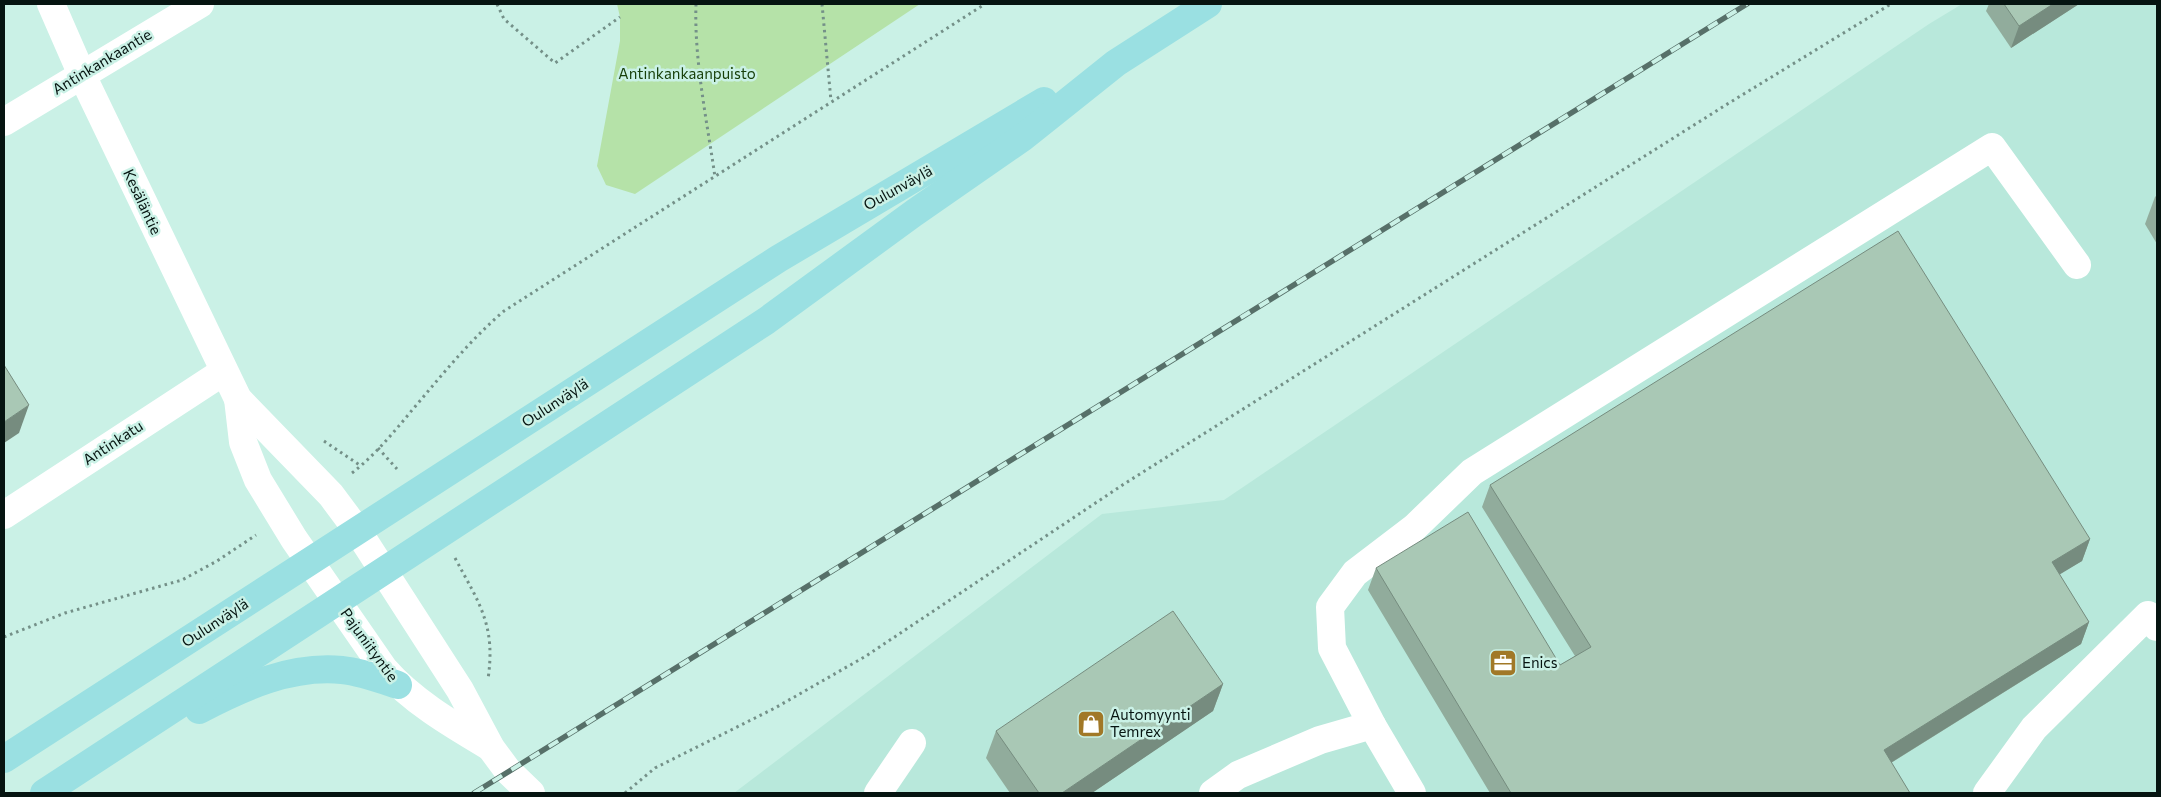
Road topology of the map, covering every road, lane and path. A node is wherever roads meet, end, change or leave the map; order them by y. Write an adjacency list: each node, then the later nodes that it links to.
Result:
1 (51, 4): 11 (street, Kesäläntie)
2 (200, 4): 11 (street, Antinkankaantie)
3 (497, 4): 9 (path)
4 (696, 4): 14 (path)
5 (822, 4): 12 (path)
6 (985, 4): 12 (path)
7 (1208, 4): 10 (main road, Oulunväylä)
8 (1891, 4): 41 (path)
9 (620, 17)
10 (1116, 63): 22 (main road, Oulunväylä); 26 (main road, Oulunväylä)
11 (82, 75): 13 (street, Antinkankaantie); 16 (street, Kesäläntie)
12 (832, 101): 14 (path)
13 (4, 122)
14 (715, 176): 19 (path)
15 (2077, 265): 34 (street)
16 (223, 372): 17 (street, Kesäläntie); 23 (street, Antinkatu)
17 (238, 399): 21 (street, Kesäläntie); 24 (street, Kesäläntie)
18 (323, 440): 20 (path)
19 (378, 448): 20 (path); 22 (path)
20 (360, 466): 21 (path)
21 (326, 490): 25 (street, Kesäläntie)
22 (413, 494): 25 (main road, Oulunväylä)
23 (4, 515)
24 (282, 519): 27 (street, Kesäläntie); 31 (path)
25 (358, 530): 27 (main road, Oulunväylä); 28 (street, Pajuniityntie)
26 (440, 535): 28 (main road, Oulunväylä); 33 (path)
27 (310, 562): 29 (street, Pajuniityntie); 37 (main road, Oulunväylä)
28 (384, 572): 29 (main road, Oulunväylä); 36 (street, Pajuniityntie)
29 (338, 602): 32 (street, Pajuniityntie); 38 (main road, Oulunväylä)
30 (2157, 627): 45 (street)
31 (4, 637)
32 (398, 684): 36 (street, Pajuniityntie); 38 (main road)
33 (487, 684)
34 (1372, 725): 43 (street); 44 (street)
35 (912, 743): 42 (street)
36 (491, 748): 40 (street, Pajuniityntie)
37 (4, 759)
38 (69, 777): 39 (main road, Oulunväylä)
39 (44, 793)
40 (531, 793)
41 (625, 793)
42 (878, 793)
43 (1213, 793)
44 (1412, 793)
45 (1988, 793)

